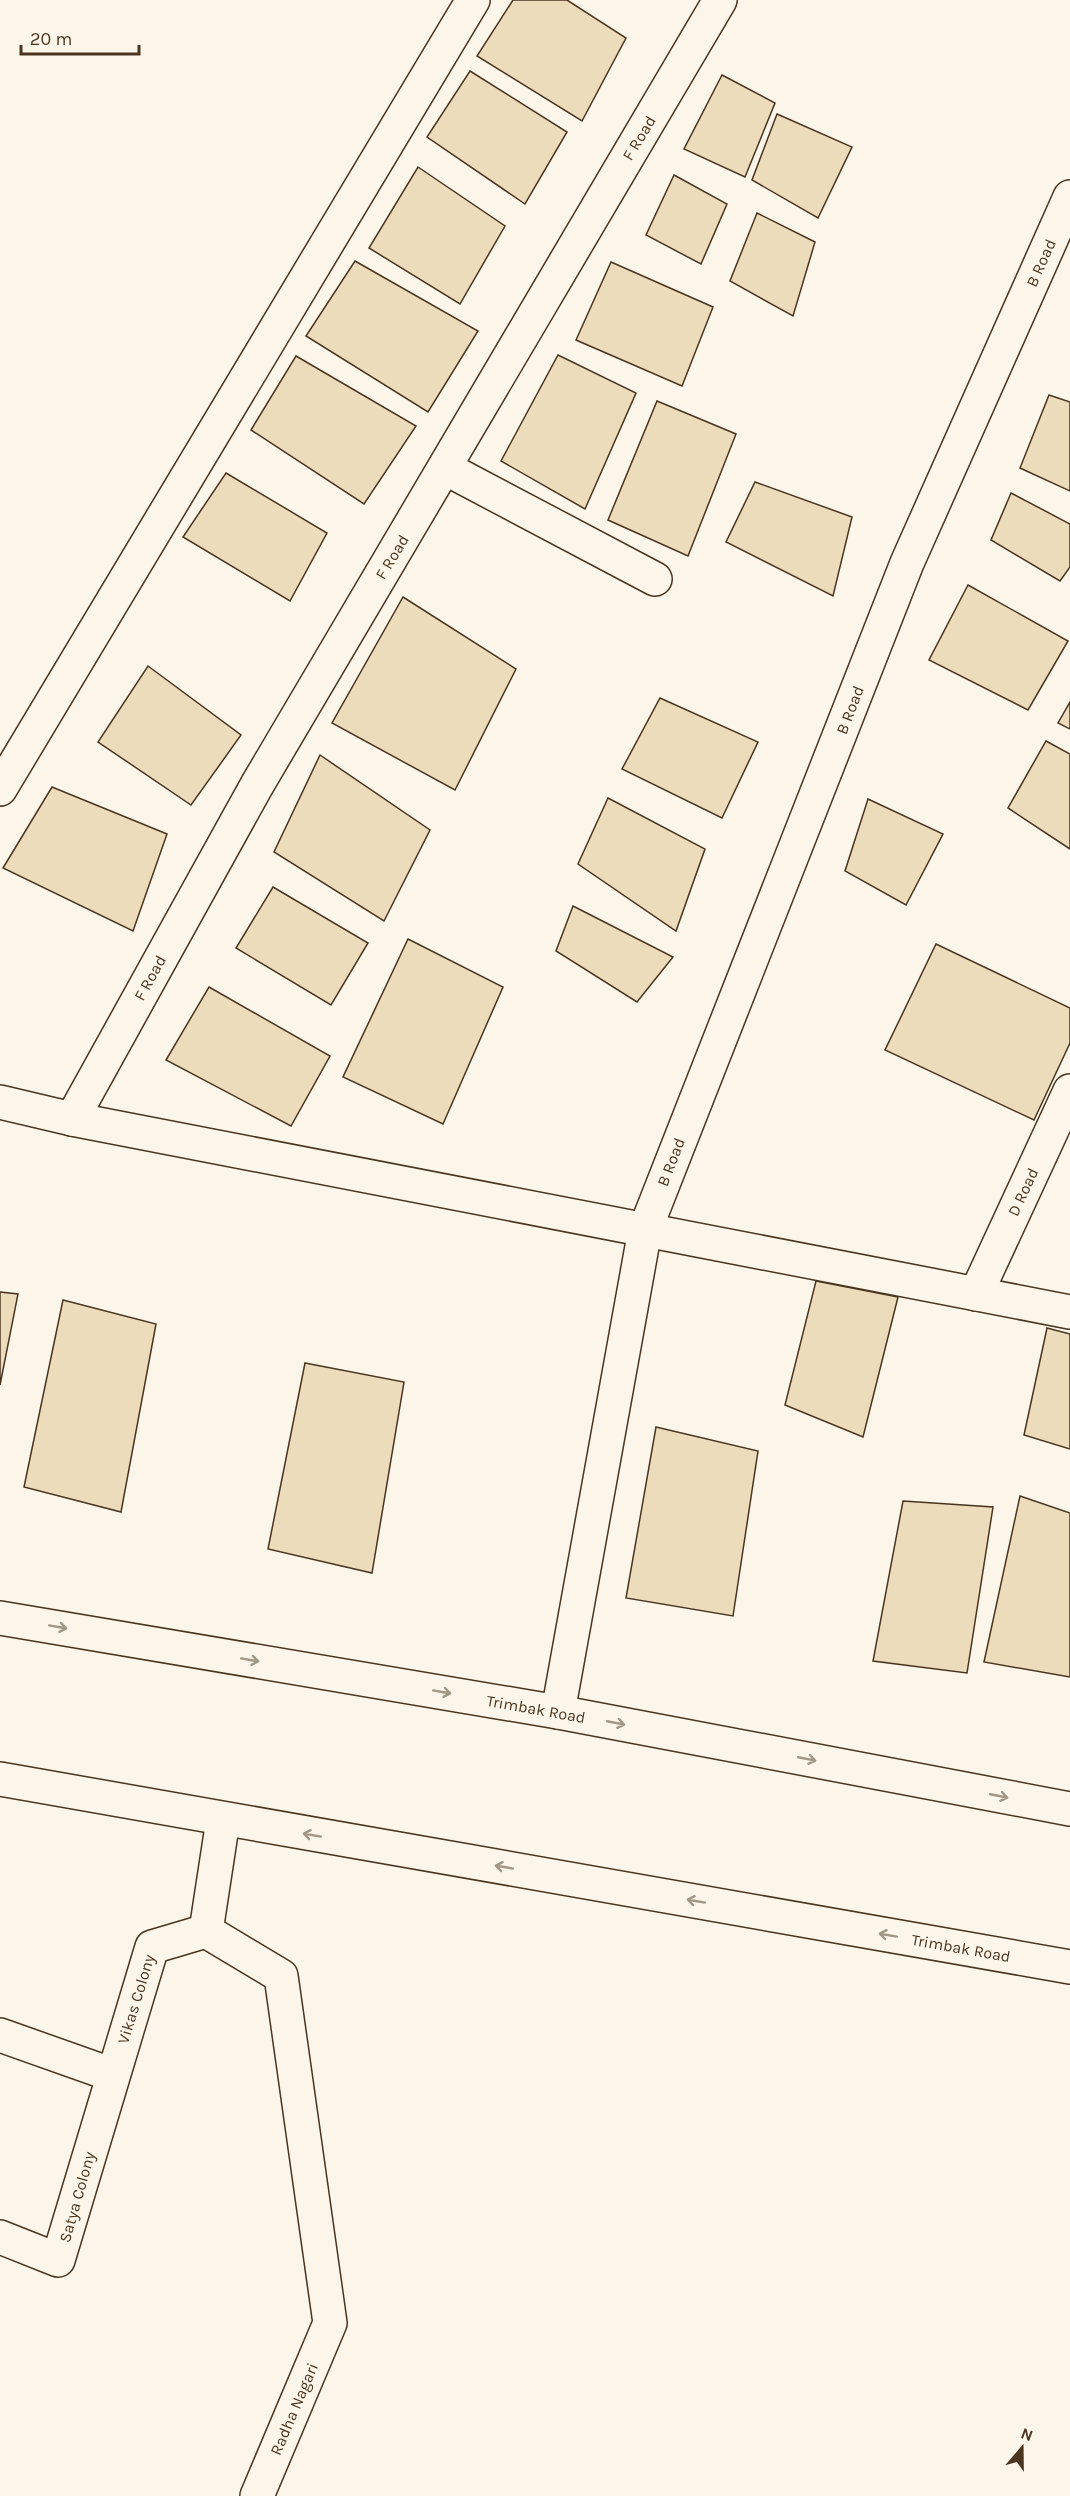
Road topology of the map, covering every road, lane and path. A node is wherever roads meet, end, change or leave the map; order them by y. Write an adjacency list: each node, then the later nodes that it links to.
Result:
1 (473, 0): 6 (main road)
2 (720, 0): 4 (main road, F Road)
3 (1070, 197): 10 (main road, B Road)
4 (444, 468): 5 (main road); 9 (main road, F Road)
5 (655, 579)
6 (0, 789)
7 (1070, 1091): 11 (main road, D Road)
8 (0, 1102): 9 (main road)
9 (72, 1119): 10 (main road)
10 (645, 1230): 11 (main road); 14 (main road, B Road)
11 (976, 1294): 12 (main road)
12 (1070, 1312)
13 (0, 1618): 14 (main road, Trimbak Road, one-way to 14)
14 (558, 1712): 16 (main road, Trimbak Road, one-way to 16)
15 (0, 1779): 17 (main road, Trimbak Road)
16 (1070, 1809)
17 (223, 1820): 18 (main road); 19 (main road, Trimbak Road, one-way to 17)
18 (206, 1931): 21 (main road, Vikas Colony); 23 (main road, Radha Nagari)
19 (1070, 1967)
20 (0, 2035): 21 (main road)
21 (113, 2075): 22 (main road, Satya Colony)
22 (0, 2237)
23 (257, 2496)

